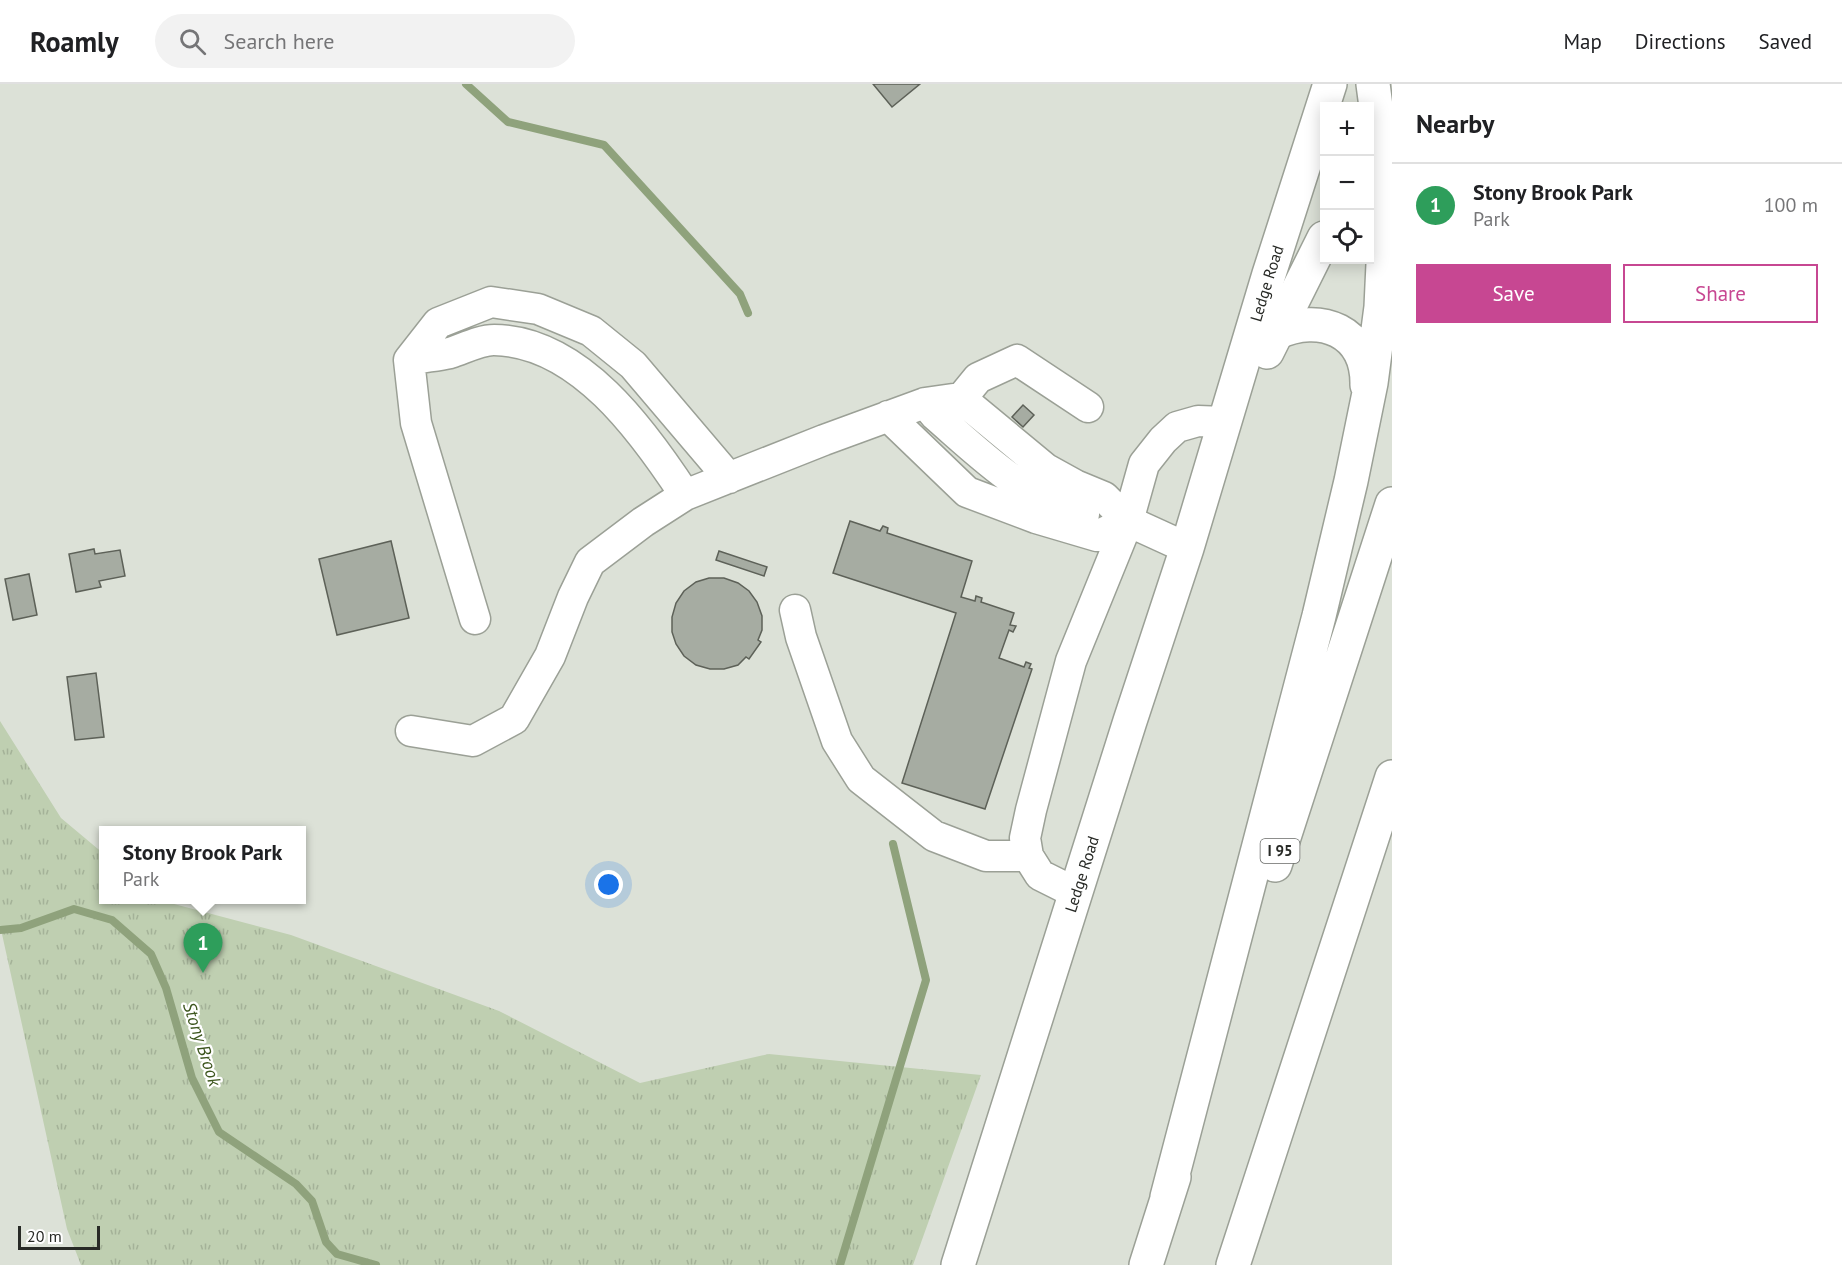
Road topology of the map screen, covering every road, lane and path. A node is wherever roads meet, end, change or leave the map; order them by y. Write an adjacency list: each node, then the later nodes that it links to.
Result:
1 (1330, 84): 11 (main road, Ledge Road)
2 (1375, 99): 9 (main road)
3 (1320, 246): 4 (main road, Ledge Road)
4 (1276, 333): 9 (main road); 13 (main road, Ledge Road)
5 (409, 360): 12 (lane); 14 (lane); 19 (lane)
6 (960, 400): 7 (lane); 8 (lane); 16 (lane)
7 (925, 403): 10 (lane); 16 (lane)
8 (1088, 407)
9 (1365, 414): 26 (main road)
10 (888, 416): 12 (lane); 16 (lane)
11 (1224, 422): 13 (main road, Ledge Road); 16 (lane)
12 (729, 478): 14 (lane)
13 (1205, 484): 17 (main road, Ledge Road)
14 (685, 495): 20 (lane)
15 (1392, 504): 26 (main road, I 95)
16 (1128, 520): 17 (lane); 23 (lane)
17 (1187, 548): 24 (main road, Ledge Road)
18 (795, 610): 23 (lane)
19 (475, 619)
20 (411, 731)
21 (1392, 777): 25 (main road)
22 (1392, 851): 25 (main road)
23 (1028, 856): 24 (lane)
24 (1076, 893): 27 (main road, Ledge Road)
25 (1266, 1162): 29 (main road)
26 (1167, 1197): 28 (main road, I 95)
27 (958, 1265)
28 (1146, 1265)
29 (1233, 1265)

